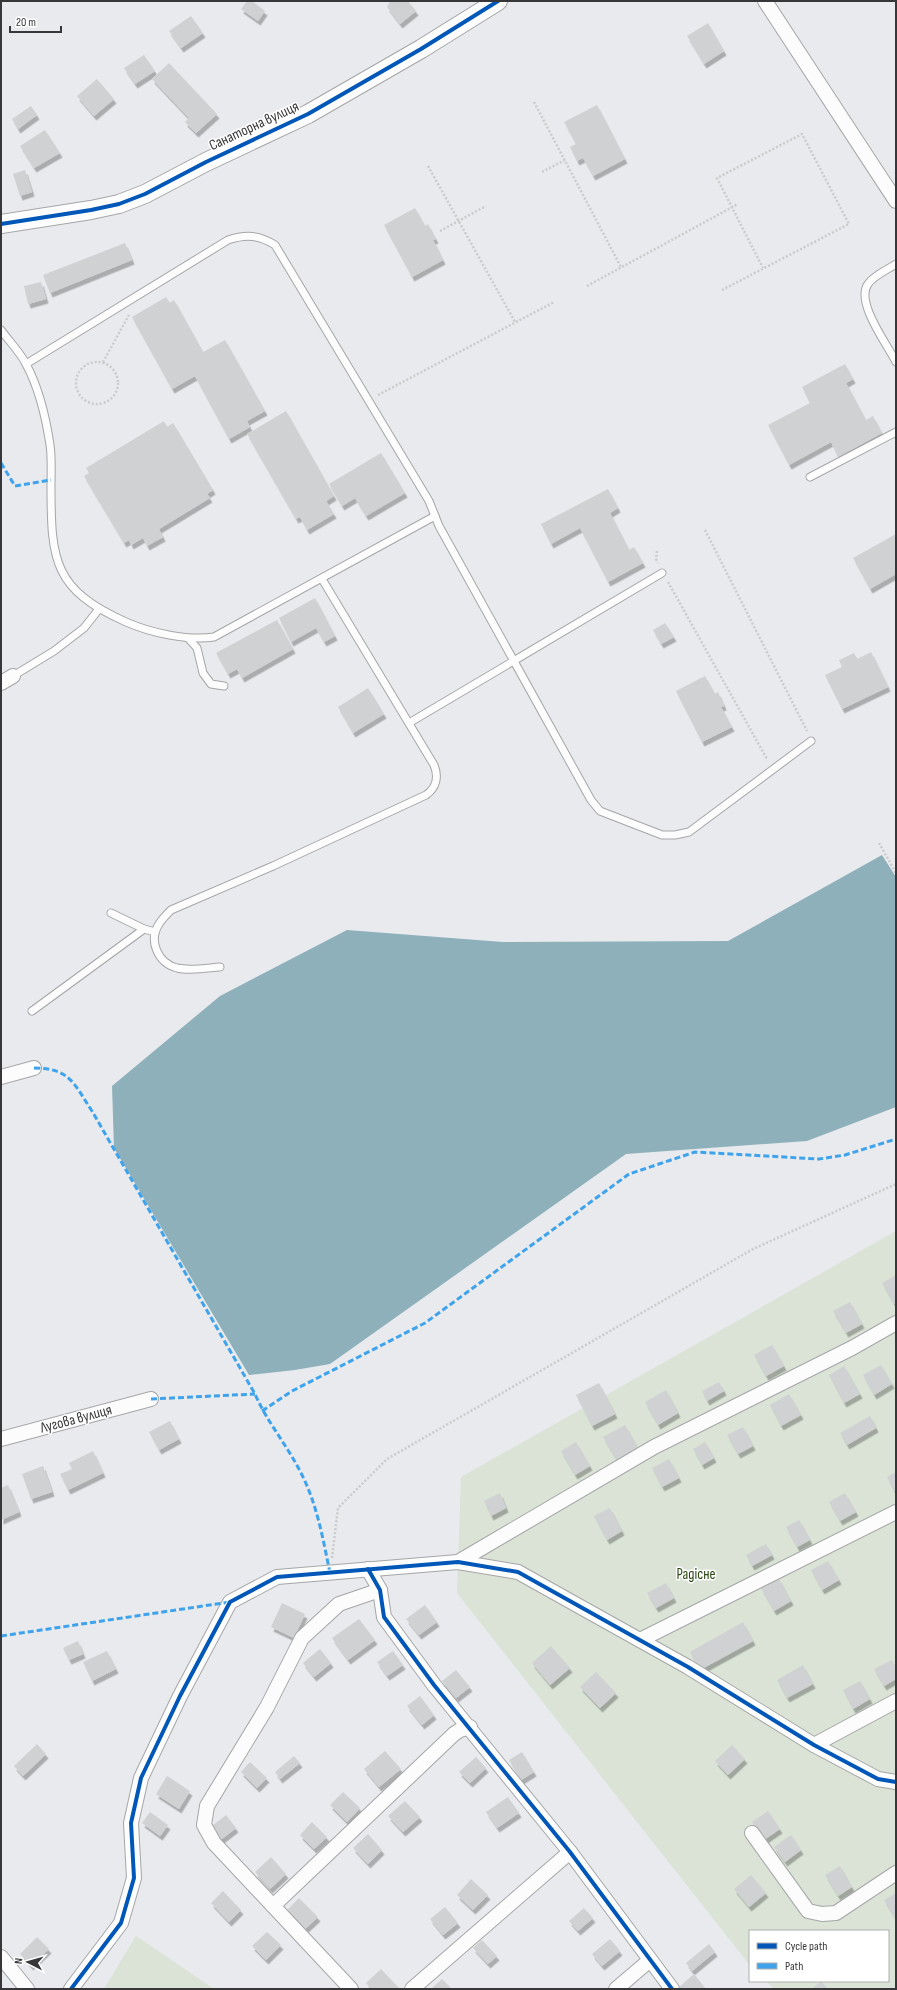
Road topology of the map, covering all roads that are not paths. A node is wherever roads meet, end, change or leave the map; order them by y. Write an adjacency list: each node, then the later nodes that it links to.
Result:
1 (498, 1): 4 (street, Санаторна вулиця)
2 (765, 1): 3 (street)
3 (896, 201)
4 (1, 224)
5 (896, 264): 7 (lane)
6 (1, 330): 8 (lane)
7 (896, 362)
8 (26, 364): 11 (lane); 14 (lane)
9 (896, 432): 10 (lane)
10 (810, 477)
11 (435, 516): 13 (lane); 16 (lane)
12 (662, 572): 16 (lane)
13 (322, 579): 15 (lane); 20 (lane)
14 (99, 608): 15 (lane); 17 (lane)
15 (189, 639): 19 (lane)
16 (515, 661): 20 (lane); 21 (lane)
17 (13, 676): 18 (street)
18 (1, 683)
19 (224, 686)
20 (409, 723): 24 (lane)
21 (811, 741)
22 (111, 913): 23 (lane)
23 (144, 929): 24 (lane); 26 (lane)
24 (155, 932): 25 (lane)
25 (220, 967)
26 (32, 1010)
27 (34, 1068): 28 (street)
28 (1, 1077)
29 (896, 1323): 33 (street)
30 (151, 1399): 31 (street, Лугова вулиця)
31 (1, 1439)
32 (896, 1512): 36 (street)
33 (458, 1562): 34 (street); 36 (street)
34 (368, 1568): 35 (street); 48 (street)
35 (380, 1590): 38 (street); 44 (street)
36 (640, 1640): 39 (street)
37 (896, 1701): 39 (street)
38 (470, 1727): 42 (street); 44 (street)
39 (814, 1745): 40 (street)
40 (896, 1782)
41 (752, 1833): 43 (street)
42 (570, 1852): 46 (street); 50 (street)
43 (896, 1873)
44 (273, 1906): 49 (street)
45 (1, 1957): 47 (street)
46 (650, 1960): 51 (street); 52 (street)
47 (26, 1989)
48 (71, 1989)
49 (351, 1989)
50 (412, 1989)
51 (616, 1989)
52 (672, 1989)

